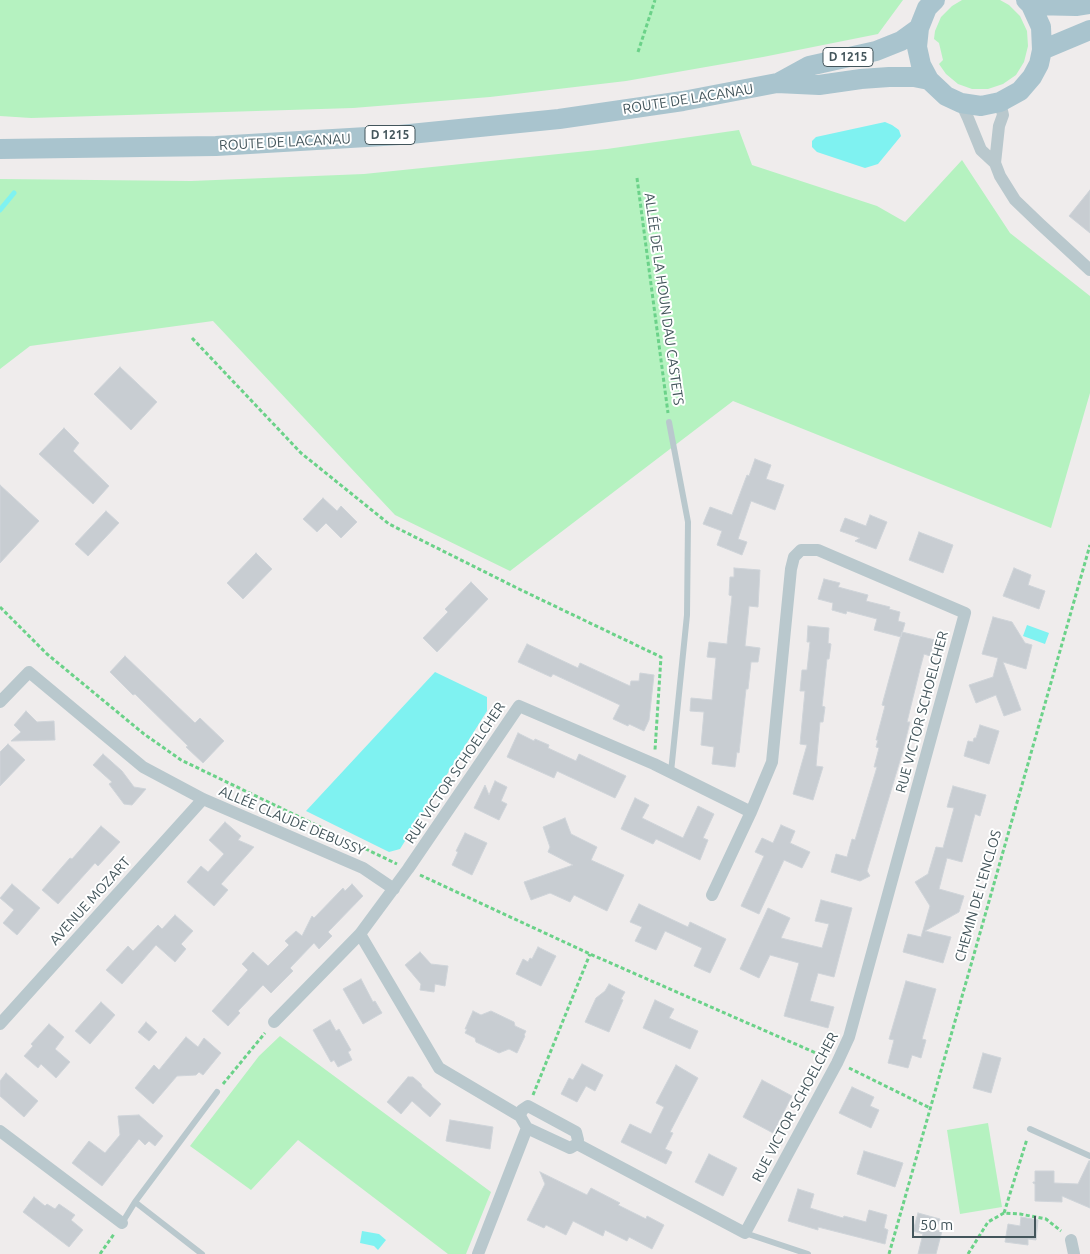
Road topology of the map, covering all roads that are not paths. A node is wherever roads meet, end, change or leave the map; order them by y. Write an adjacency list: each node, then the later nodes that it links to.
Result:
1 (935, 0): 4 (main road)
2 (1028, 3): 3 (main road); 6 (main road)
3 (1090, 4)
4 (919, 28): 7 (main road); 8 (main road, D 1215)
5 (1090, 30): 6 (main road)
6 (1042, 50): 9 (main road)
7 (929, 80): 8 (main road, D 1215); 10 (main road)
8 (777, 83): 11 (main road, ROUTE DE LACANAU / D 1215)
9 (1000, 102): 10 (main road); 12 (street)
10 (961, 103): 12 (street)
11 (0, 149)
12 (994, 163): 13 (street)
13 (1090, 270)
14 (669, 422): 16 (lane)
15 (0, 702): 17 (street, ALLÉE CLAUDE DEBUSSY)
16 (672, 772): 18 (street, RUE VICTOR SCHOELCHER); 19 (street, RUE VICTOR SCHOELCHER)
17 (203, 799): 19 (street, ALLÉE CLAUDE DEBUSSY); 23 (street, AVENUE MOZART)
18 (751, 812): 20 (street, RUE VICTOR SCHOELCHER); 33 (street, RUE VICTOR SCHOELCHER)
19 (394, 889): 21 (street)
20 (712, 895)
21 (360, 934): 22 (street); 25 (street)
22 (274, 1022)
23 (0, 1024)
24 (217, 1092): 31 (lane)
25 (524, 1111): 26 (street); 29 (street)
26 (527, 1128): 29 (street); 36 (street)
27 (1030, 1129): 30 (lane)
28 (0, 1131): 32 (street)
29 (577, 1144): 33 (street)
30 (1090, 1156)
31 (135, 1202): 32 (lane); 35 (lane)
32 (122, 1223)
33 (745, 1233): 37 (lane)
34 (1071, 1240): 38 (street)
35 (202, 1254)
36 (478, 1254)
37 (808, 1254)
38 (1074, 1254)

